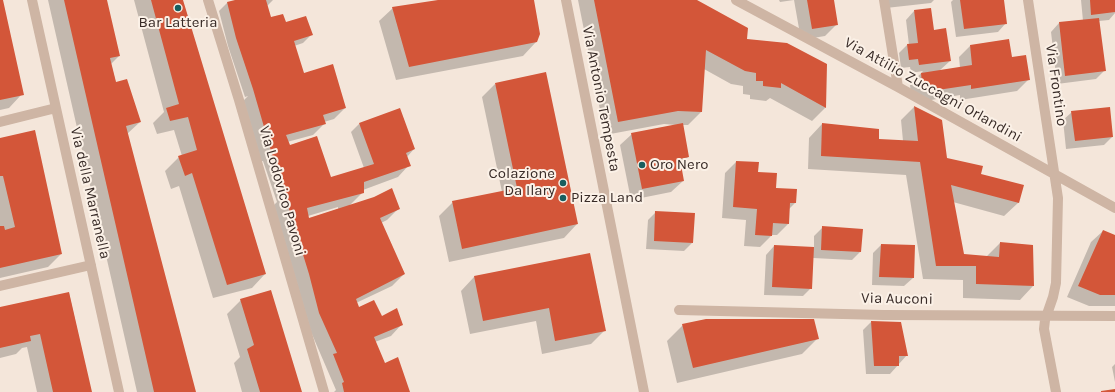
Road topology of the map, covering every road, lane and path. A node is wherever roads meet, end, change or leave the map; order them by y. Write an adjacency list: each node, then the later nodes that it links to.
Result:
1 (32, 0): 8 (street, Via della Marranella)
2 (208, 0): 18 (street, Via Lodovico Pavoni)
3 (566, 0): 19 (street, Via Antonio Tempesta)
4 (736, 0): 7 (street, Via Attilio Zuccagni Orlandini)
5 (884, 0): 7 (street)
6 (1028, 0): 10 (street, Via Frontino)
7 (898, 87): 10 (street, Via Attilio Zuccagni Orlandini)
8 (56, 108): 9 (street); 12 (street, Via della Marranella)
9 (0, 122)
10 (1054, 174): 11 (street, Via Attilio Zuccagni Orlandini); 15 (street, Via Frontino)
11 (1115, 208)
12 (90, 265): 13 (street); 17 (street, Via della Marranella)
13 (0, 286)
14 (679, 310): 15 (street, Via Auconi)
15 (1047, 316): 16 (street, Via Auconi); 20 (street, Via Frontino)
16 (1115, 316)
17 (119, 392)
18 (324, 392)
19 (644, 392)
20 (1056, 392)

